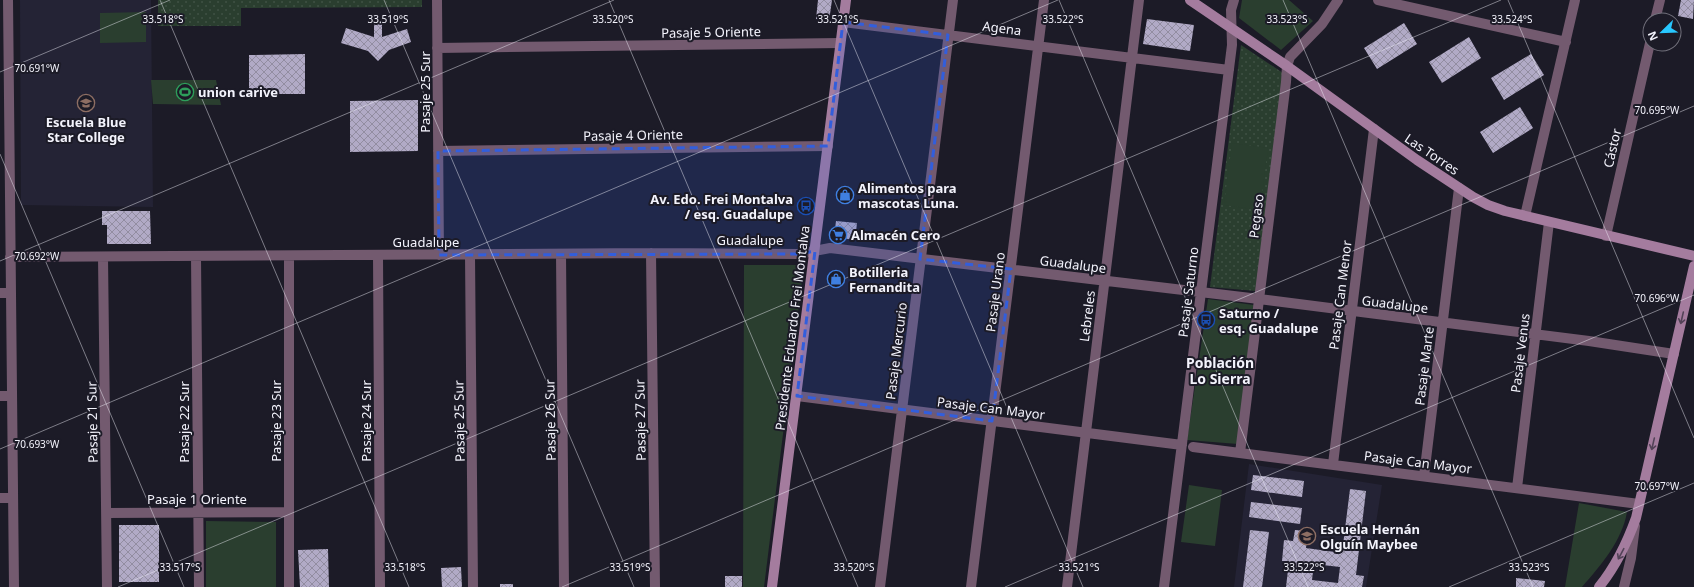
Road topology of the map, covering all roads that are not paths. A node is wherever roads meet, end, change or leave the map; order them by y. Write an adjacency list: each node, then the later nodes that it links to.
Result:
1 (8, 0): 25 (street)
2 (437, 0): 20 (street, Pasaje 25 Sur)
3 (846, 0): 14 (street, Presidente Eduardo Frei Montalva)
4 (953, 0): 16 (street, Pasaje Mercurio)
5 (1044, 0): 19 (street, Pasaje Urano)
6 (1138, 0): 22 (street, Lebreles)
7 (1190, 0): 15 (street, Las Torres)
8 (1234, 0): 15 (street, Pasaje Saturno)
9 (1338, 0): 23 (street, Pegaso)
10 (1378, 0): 17 (street)
11 (1576, 0): 17 (street)
12 (1660, 0): 13 (street)
13 (1657, 12)
14 (843, 22): 16 (street, Agena); 18 (street, Presidente Eduardo Frei Montalva)
15 (1232, 29): 23 (street, Las Torres); 24 (street, Pasaje Saturno)
16 (948, 35): 19 (street, Agena); 45 (street, Pasaje Mercurio)
17 (1566, 42): 31 (street)
18 (840, 44): 20 (street, Pasaje 5 Oriente); 27 (street, Presidente Eduardo Frei Montalva)
19 (1039, 46): 22 (street, Agena); 47 (street, Pasaje Urano)
20 (437, 48): 28 (street, Pasaje 25 Sur)
21 (1648, 52): 33 (street, Cástor)
22 (1132, 58): 24 (street, Agena); 48 (street, Lebreles)
23 (1287, 66): 26 (street, Las Torres); 52 (street, Pegaso)
24 (1229, 70): 51 (street, Pasaje Saturno)
25 (4, 89): 30 (street)
26 (1374, 129): 29 (street, Las Torres); 53 (street, Pasaje Can Menor)
27 (828, 146): 28 (street, Pasaje 4 Oriente); 34 (street, Presidente Eduardo Frei Montalva)
28 (438, 150): 39 (street, Pasaje 25 Sur)
29 (1459, 188): 31 (street, Las Torres); 54 (street, Pasaje Marte)
30 (5, 191): 43 (street)
31 (1525, 216): 32 (street, Las Torres)
32 (1549, 222): 33 (street, Las Torres); 55 (street, Pasaje Venus)
33 (1606, 236): 42 (street, Las Torres)
34 (815, 250): 35 (street, Guadalupe); 45 (street, Guadalupe); 59 (street, Presidente Eduardo Frei Montalva)
35 (652, 253): 37 (street, Guadalupe); 83 (street, Pasaje 27 Sur)
36 (470, 254): 37 (street, Guadalupe); 39 (street, Guadalupe); 81 (street, Pasaje 25 Sur)
37 (561, 254): 82 (street, Pasaje 26 Sur)
38 (378, 255): 39 (street, Guadalupe); 41 (street, Guadalupe); 80 (street, Pasaje 24 Sur)
39 (439, 255)
40 (196, 256): 41 (street, Guadalupe); 44 (street, Guadalupe); 72 (street, Pasaje 22 Sur)
41 (289, 256): 73 (street, Pasaje 23 Sur)
42 (1694, 256)
43 (10, 257): 44 (street, Guadalupe); 50 (street)
44 (103, 257): 74 (street, Pasaje 21 Sur)
45 (920, 259): 47 (street, Guadalupe); 60 (street, Pasaje Mercurio)
46 (1694, 266): 56 (street, one-way to 56)
47 (1011, 270): 48 (street, Guadalupe); 61 (street, Pasaje Urano)
48 (1104, 281): 51 (street, Guadalupe); 62 (street, Lebreles)
49 (0, 293): 50 (street)
50 (11, 293): 58 (street)
51 (1201, 293): 52 (street, Guadalupe); 63 (street, Pasaje Saturno)
52 (1259, 300): 53 (street, Guadalupe); 65 (street, Pegaso)
53 (1351, 311): 54 (street, Guadalupe); 66 (street, Pasaje Can Menor)
54 (1443, 323): 55 (street, Guadalupe); 67 (street, Pasaje Marte)
55 (1535, 335): 56 (street, Guadalupe); 68 (street, Pasaje Venus)
56 (1674, 354): 71 (street, one-way to 71)
57 (0, 396): 58 (street)
58 (12, 396): 70 (street)
59 (796, 396): 60 (street, Pasaje Can Mayor); 84 (street, Presidente Eduardo Frei Montalva)
60 (902, 409): 61 (street, Pasaje Can Mayor); 85 (street, Pasaje Mercurio)
61 (992, 421): 62 (street, Pasaje Can Mayor); 86 (street, Pasaje Urano)
62 (1086, 433): 63 (street, Pasaje Can Mayor); 87 (street, Lebreles)
63 (1182, 445): 88 (street, Pasaje Saturno)
64 (1193, 447): 65 (street, Pasaje Can Mayor)
65 (1240, 452): 66 (street, Pasaje Can Mayor)
66 (1332, 464): 67 (street, Pasaje Can Mayor)
67 (1424, 476): 68 (street, Pasaje Can Mayor)
68 (1517, 488): 71 (street, Pasaje Can Mayor)
69 (0, 498): 70 (street)
70 (13, 498): 76 (street)
71 (1639, 504): 75 (street)
72 (198, 512): 73 (street, Pasaje 1 Oriente); 74 (street, Pasaje 1 Oriente); 78 (street, Pasaje 22 Sur)
73 (289, 512): 79 (street, Pasaje 23 Sur)
74 (106, 513): 77 (street, Pasaje 21 Sur)
75 (1636, 518): 89 (street, one-way to 89); 90 (street)
76 (14, 587)
77 (107, 587)
78 (198, 587)
79 (289, 587)
80 (380, 587)
81 (473, 587)
82 (564, 587)
83 (656, 587)
84 (772, 587)
85 (880, 587)
86 (971, 587)
87 (1067, 587)
88 (1164, 587)
89 (1599, 587)
90 (1624, 587)

